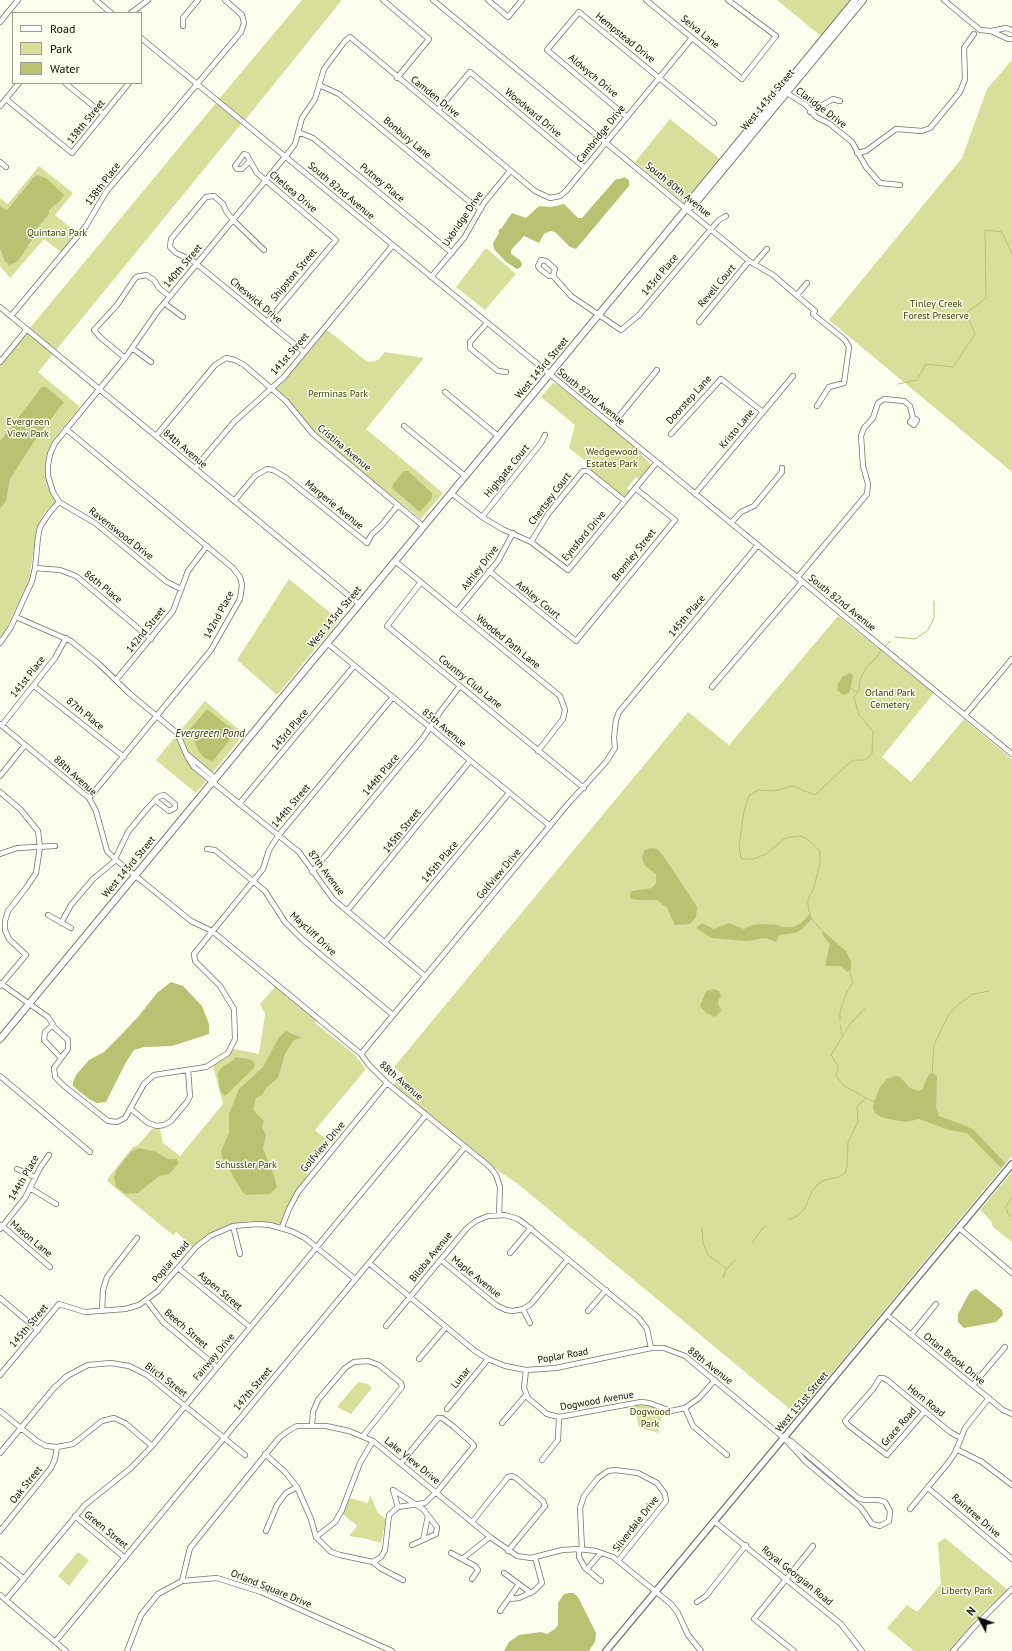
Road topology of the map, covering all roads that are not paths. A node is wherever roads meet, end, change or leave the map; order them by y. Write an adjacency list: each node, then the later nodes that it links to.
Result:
1 (18, 0): 18 (street)
2 (96, 0): 15 (street)
3 (148, 0): 16 (street)
4 (198, 0): 19 (street)
5 (225, 0): 32 (street, 138th Place)
6 (383, 0): 27 (street)
7 (433, 0): 44 (street, South 80th Avenue)
8 (488, 0): 9 (street)
9 (522, 0)
10 (646, 0): 24 (street, Selva Lane)
11 (728, 0): 24 (street, Selva Lane)
12 (855, 0): 34 (main road, West 143rd Street)
13 (863, 0): 34 (main road, West 143rd Street)
14 (944, 0): 21 (street)
15 (110, 12)
16 (132, 12)
17 (579, 12): 28 (street, Hempstead Drive); 41 (street, Aldwych Drive)
18 (0, 22)
19 (184, 26)
20 (1012, 30): 21 (street)
21 (991, 31): 26 (street)
22 (974, 34): 45 (street)
23 (350, 37): 27 (street, Camden Drive); 33 (street, 140th Street)
24 (692, 38): 28 (street, Cambridge Drive)
25 (142, 39): 32 (street, South 82nd Avenue)
26 (1012, 39)
27 (398, 78): 38 (street, Camden Drive)
28 (659, 78): 41 (street, Cambridge Drive); 42 (street, Hempstead Drive)
29 (18, 84): 35 (street)
30 (66, 84): 40 (street)
31 (128, 84): 40 (street, 138th Street)
32 (197, 84): 46 (street, South 82nd Avenue); 75 (street, 138th Place)
33 (319, 85): 43 (street, 140th Street); 54 (street, Bonbury Lane)
34 (784, 91): 39 (street, Claridge Drive); 55 (main road, West 143rd Street)
35 (6, 99): 37 (street); 40 (street, 138th Street)
36 (840, 101): 39 (street)
37 (0, 106)
38 (438, 110): 50 (street, Woodward Drive); 51 (street, Camden Drive)
39 (810, 112): 45 (street, Claridge Drive)
40 (103, 114)
41 (627, 117): 44 (street, Cambridge Drive)
42 (714, 123)
43 (298, 132): 46 (street, 140th Street); 63 (street, Putney Place)
44 (606, 142): 50 (street, Cambridge Drive); 55 (street, South 80th Avenue)
45 (857, 153): 53 (street, Claridge Drive)
46 (286, 157): 52 (street, 140th Street); 60 (street, South 82nd Avenue)
47 (250, 160): 47 (street, Chelsea Drive); 52 (street, Chelsea Drive)
48 (0, 162): 49 (street)
49 (6, 167)
50 (585, 168): 51 (street, Cambridge Drive)
51 (510, 171): 54 (street, Uxbridge Drive)
52 (265, 181): 57 (street, 140th Street); 59 (street, Chelsea Drive)
53 (900, 185)
54 (481, 209): 63 (street, Uxbridge Drive)
55 (686, 209): 58 (street, South 80th Avenue); 74 (main road, West 143rd Street)
56 (726, 216): 58 (street, 143rd Place)
57 (233, 220): 62 (street); 65 (street, 140th Street); 65 (street, Cheswick Drive)
58 (711, 229): 64 (street, South 80th Avenue); 74 (street, 143rd Place)
59 (336, 240): 77 (street, Shipston Street)
60 (393, 245): 68 (street, South 82nd Avenue); 82 (street, 141st Street)
61 (767, 249): 66 (street)
62 (264, 250)
63 (452, 253): 68 (street, Uxbridge Drive)
64 (749, 261): 66 (street, South 80th Avenue); 78 (street, Revell Court)
65 (197, 264): 71 (street, 140th Street); 77 (street, Cheswick Drive)
66 (754, 264): 70 (street, South 80th Avenue)
67 (553, 276): 67 (street); 74 (street)
68 (431, 277): 79 (street, South 82nd Avenue)
69 (807, 283): 70 (street)
70 (797, 295): 93 (street, South 80th Avenue)
71 (169, 296): 72 (street, 140th Street); 83 (street)
72 (164, 303): 76 (street); 81 (street, 140th Street)
73 (0, 307): 75 (street, 84th Avenue)
74 (599, 315): 88 (main road, West 143rd Street)
75 (11, 316): 80 (street, 84th Avenue)
76 (183, 317)
77 (267, 322): 82 (street, Cheswick Drive)
78 (699, 322)
79 (487, 323): 87 (street); 88 (street, South 82nd Avenue)
80 (27, 329): 84 (street); 91 (street, 84th Avenue)
81 (132, 348): 83 (street, 140th Street); 85 (street)
82 (304, 352): 90 (street, 141st Street)
83 (125, 358): 91 (street, 140th Street)
84 (0, 362)
85 (151, 362)
86 (657, 370): 96 (street)
87 (506, 372)
88 (549, 374): 96 (street, South 82nd Avenue); 102 (main road, West 143rd Street)
89 (793, 376): 94 (street, Kristo Lane)
90 (271, 388): 101 (street, Cristina Avenue); 104 (street, 141st Street); 113 (street, Cristina Avenue)
91 (99, 389): 98 (street); 101 (street, 84th Avenue)
92 (445, 392): 102 (street)
93 (817, 406)
94 (763, 412): 99 (street, Doorstep Lane); 109 (street, Kristo Lane)
95 (913, 418): 124 (street)
96 (612, 425): 103 (street, South 82nd Avenue)
97 (404, 426): 106 (street)
98 (66, 429): 112 (street); 120 (street, 142nd Place)
99 (671, 434)
100 (545, 435): 114 (street, Highgate Court)
101 (156, 436): 104 (street, 84th Avenue)
102 (498, 436): 106 (main road, West 143rd Street)
103 (657, 462): 107 (street, Eynsford Drive); 109 (street, South 82nd Avenue)
104 (195, 468): 110 (street, 84th Avenue)
105 (782, 468): 115 (street)
106 (465, 476): 108 (main road, West 143rd Street)
107 (635, 488): 111 (street, Eynsford Drive); 133 (street, Bromley Street)
108 (451, 493): 114 (street, Eynsford Drive); 116 (main road, West 143rd Street)
109 (695, 494): 115 (street, South 82nd Avenue)
110 (234, 500): 113 (street, Margerie Avenue); 128 (street, 84th Avenue)
111 (625, 501): 118 (street, Eynsford Drive); 118 (street, Chertsey Court)
112 (59, 502): 122 (street); 127 (street, Ravenswood Drive)
113 (398, 505): 116 (street, Cristina Avenue)
114 (482, 517): 117 (street, Eynsford Drive)
115 (731, 524): 119 (street, South 82nd Avenue)
116 (423, 526): 121 (main road, West 143rd Street)
117 (513, 534): 118 (street, Eynsford Drive); 123 (street, Ashley Drive)
118 (531, 542)
119 (758, 545): 124 (street, South 82nd Avenue); 143 (street, 145th Place)
120 (207, 546): 127 (street, 142nd Street); 144 (street, 142nd Place)
121 (395, 561): 125 (street, Wooded Path Lane); 128 (main road, West 143rd Street)
122 (36, 568): 130 (street); 132 (street, 86th Place)
123 (489, 572): 129 (street, Ashley Drive); 133 (street, Ashley Court)
124 (797, 578): 126 (street, South 82nd Avenue)
125 (421, 582): 129 (street, Wooded Path Lane); 140 (street, Country Club Lane)
126 (802, 582): 141 (street); 145 (street, South 82nd Avenue)
127 (181, 589): 132 (street, 142nd Street)
128 (359, 604): 135 (main road, West 143rd Street)
129 (456, 611): 149 (street, Wooded Path Lane)
130 (16, 617): 131 (street); 134 (street)
131 (66, 638): 138 (street); 139 (street, 141st Place)
132 (151, 638): 138 (street, 142nd Street)
133 (576, 641)
134 (0, 643)
135 (327, 643): 137 (street, 85th Avenue); 154 (main road, West 143rd Street)
136 (1012, 659): 145 (street)
137 (354, 666): 142 (street, 85th Avenue); 160 (street, 143rd Place)
138 (116, 680): 144 (street)
139 (34, 686): 146 (street, 141st Place); 151 (street, 87th Place)
140 (460, 686): 147 (street, 144th Place); 149 (street, Country Club Lane)
141 (712, 687)
142 (393, 697): 147 (street, 85th Avenue); 162 (street, 144th Street)
143 (630, 698): 155 (street, Golfview Drive)
144 (157, 716): 151 (street, 142nd Place); 154 (street, 87th Avenue)
145 (964, 716): 150 (street, South 82nd Avenue)
146 (1, 725): 148 (street, 88th Avenue)
147 (430, 727): 152 (street, 85th Avenue); 168 (street, 144th Place)
148 (25, 745): 153 (street); 158 (street, 88th Avenue)
149 (538, 751): 155 (street, Country Club Lane)
150 (1012, 754)
151 (124, 757): 158 (street, 142nd Place)
152 (470, 761): 157 (street, 85th Avenue); 171 (street, 145th Street)
153 (0, 776)
154 (214, 780): 160 (street, 87th Avenue); 169 (main road, West 143rd Street)
155 (584, 788): 161 (street, Golfview Drive)
156 (0, 792): 164 (street)
157 (509, 793): 161 (street, 85th Avenue); 176 (street, 145th Place)
158 (89, 798): 167 (street, 88th Avenue)
159 (155, 800): 167 (street)
160 (240, 804): 162 (street, 87th Avenue)
161 (550, 826): 177 (street, Golfview Drive)
162 (278, 836): 168 (street, 87th Avenue); 170 (street, 144th Street)
163 (55, 846): 164 (street)
164 (40, 847): 166 (street); 178 (street)
165 (207, 849): 170 (street, Maycliff Drive)
166 (0, 854)
167 (116, 859): 169 (street, 88th Avenue); 173 (street)
168 (312, 872): 171 (street, 87th Avenue)
169 (135, 875): 175 (street, 88th Avenue); 179 (main road, West 143rd Street)
170 (254, 882): 175 (street, 144th Street); 180 (street, Maycliff Drive)
171 (347, 911): 176 (street, 87th Avenue)
172 (48, 915): 173 (street)
173 (61, 923): 174 (street)
174 (71, 928)
175 (212, 931): 183 (street, 88th Avenue); 185 (street, 144th Street)
176 (385, 942): 177 (street, 87th Avenue)
177 (425, 976): 180 (street, Golfview Drive)
178 (1, 985): 179 (street)
179 (28, 1004): 181 (street); 182 (main road, West 143rd Street)
180 (393, 1015): 183 (street, Golfview Drive)
181 (53, 1025): 184 (street); 184 (street)
182 (0, 1039)
183 (362, 1054): 187 (street, 88th Avenue)
184 (61, 1058): 188 (street)
185 (188, 1070): 188 (street); 188 (street)
186 (0, 1076): 191 (street)
187 (387, 1083): 189 (street, 88th Avenue); 201 (street, Golfview Drive)
188 (131, 1109)
189 (426, 1115): 190 (street, 88th Avenue); 205 (street, Fairway Drive)
190 (465, 1147): 198 (street, 88th Avenue); 210 (street, 147th Street)
191 (90, 1152)
192 (49, 1155): 195 (street, 144th Place)
193 (1012, 1164): 203 (street, West 151st Street)
194 (17, 1169): 195 (street)
195 (35, 1177): 196 (street, 144th Place)
196 (30, 1188): 197 (street); 200 (street, 144th Place)
197 (56, 1204)
198 (499, 1215): 202 (street); 209 (street, Biloba Avenue)
199 (233, 1226): 201 (street, Poplar Road); 207 (street); 212 (street, Poplar Road)
200 (1, 1227): 211 (street, Mason Lane)
201 (282, 1227): 205 (street, Poplar Road)
202 (531, 1228): 206 (street); 208 (street)
203 (959, 1228): 213 (street); 224 (street, West 151st Street)
204 (137, 1238): 222 (street)
205 (316, 1247): 214 (street, Poplar Road); 227 (street, Fairway Drive)
206 (510, 1253)
207 (240, 1254)
208 (568, 1259): 215 (street); 221 (street)
209 (441, 1260): 216 (street, Biloba Avenue); 221 (street, Maple Avenue)
210 (369, 1263): 214 (street, 147th Street); 216 (street, Poplar Road)
211 (50, 1266)
212 (178, 1268): 218 (street, Poplar Road); 227 (street, Aspen Street)
213 (1012, 1272)
214 (355, 1280): 253 (street, 147th Street)
215 (606, 1290): 223 (street); 232 (street)
216 (410, 1297): 226 (street, Biloba Avenue); 228 (street, Poplar Road)
217 (0, 1298): 229 (street)
218 (147, 1301): 222 (street, Poplar Road); 235 (street, Beech Street)
219 (936, 1304): 230 (street)
220 (58, 1306): 222 (street, Poplar Road); 229 (street, 145th Street)
221 (523, 1309): 225 (street)
222 (102, 1311)
223 (588, 1311)
224 (887, 1315): 230 (street, Orlan Brook Drive); 254 (street, West 151st Street)
225 (530, 1322)
226 (386, 1326)
227 (250, 1327): 235 (street, Fairway Drive)
228 (446, 1327): 233 (street); 234 (street, Poplar Road)
229 (38, 1330): 237 (street, 145th Street)
230 (910, 1334): 239 (street, Orlan Brook Drive)
231 (1005, 1347): 239 (street)
232 (652, 1348): 236 (street, Poplar Road); 238 (street, 88th Avenue)
233 (419, 1359)
234 (488, 1359): 236 (street, Poplar Road); 244 (street, Lunar)
235 (217, 1367): 242 (street, Fairway Drive)
236 (526, 1370): 240 (street)
237 (0, 1375)
238 (715, 1380): 243 (street); 254 (street, 88th Avenue)
239 (973, 1386): 241 (street, Orlan Brook Drive)
240 (526, 1395): 248 (street, Dogwood Avenue); 249 (street)
241 (989, 1398): 247 (street, Orlan Brook Drive); 255 (street)
242 (185, 1406): 251 (street, Birch Street); 253 (street, Birch Street); 257 (street, Fairway Drive)
243 (685, 1408): 248 (street, Dogwood Avenue); 263 (street)
244 (447, 1409)
245 (0, 1411): 251 (street)
246 (925, 1411): 255 (street, Horn Road); 264 (street, Grace Road); 264 (street, Horn Road)
247 (1012, 1414)
248 (559, 1417): 265 (street)
249 (502, 1423)
250 (312, 1425): 252 (street, Lake View Drive); 252 (street); 261 (street, Lake View Drive)
251 (20, 1428): 258 (street); 260 (street, Birch Street)
252 (363, 1436): 256 (street, Lake View Drive)
253 (224, 1438): 262 (street, Birch Street); 291 (street, 147th Street)
254 (784, 1438): 254 (street, 88th Avenue); 276 (street, West 151st Street)
255 (961, 1438): 259 (street)
256 (373, 1441): 266 (street, Lake View Drive); 280 (street)
257 (152, 1446): 258 (street); 274 (street, Fairway Drive)
258 (57, 1447): 278 (street, Oak Street)
259 (956, 1449): 267 (street); 269 (street)
260 (0, 1453)
261 (265, 1454): 268 (street); 303 (street, Lake View Drive)
262 (245, 1455)
263 (727, 1455)
264 (887, 1455)
265 (542, 1460)
266 (401, 1463): 270 (street, Lake View Drive); 270 (street)
267 (1012, 1485)
268 (297, 1488): 279 (street); 280 (street)
269 (928, 1488): 273 (street); 293 (street, Raintree Drive)
270 (436, 1492): 271 (street); 277 (street, Lake View Drive)
271 (418, 1505): 272 (street); 272 (street); 275 (street)
272 (398, 1507): 296 (street)
273 (910, 1509)
274 (75, 1516): 291 (street, Green Street); 300 (street, Fairway Drive)
275 (428, 1516): 282 (street); 282 (street)
276 (714, 1521): 284 (street, Royal Georgian Road); 307 (street, West 151st Street)
277 (472, 1522): 281 (street, Lake View Drive); 287 (street)
278 (0, 1531)
279 (266, 1531)
280 (316, 1537): 296 (street)
281 (490, 1537): 287 (street, Lake View Drive); 292 (street)
282 (423, 1540): 283 (street)
283 (412, 1545)
284 (746, 1545): 299 (street, Royal Georgian Road); 312 (street)
285 (813, 1546): 299 (street)
286 (580, 1549): 289 (street, Lake View Drive); 290 (street, Lake View Drive); 295 (street, Silverdale Drive); 297 (street)
287 (508, 1552): 290 (street, Lake View Drive)
288 (451, 1553): 292 (street)
289 (601, 1553): 295 (street, Lake View Drive); 297 (street)
290 (535, 1557): 308 (street)
291 (125, 1558): 314 (street, 147th Street)
292 (462, 1559): 301 (street)
293 (1012, 1559)
294 (0, 1560): 300 (street)
295 (618, 1561): 307 (street, Lake View Drive)
296 (373, 1562): 302 (street)
297 (587, 1569): 304 (street)
298 (504, 1573): 305 (street)
299 (787, 1578): 320 (street); 321 (street, Royal Georgian Road)
300 (24, 1579): 311 (street, Fairway Drive)
301 (472, 1579)
302 (403, 1580)
303 (182, 1581): 316 (street, Orland Square Drive); 317 (street, Orland Square Drive)
304 (601, 1581)
305 (519, 1584): 308 (street); 310 (street)
306 (1012, 1589): 322 (street)
307 (656, 1590): 318 (street, West 151st Street); 319 (street, Lake View Drive)
308 (531, 1593): 310 (street)
309 (0, 1595): 311 (street)
310 (509, 1599): 313 (street)
311 (6, 1600): 314 (street)
312 (697, 1602)
313 (500, 1611)
314 (55, 1642): 315 (street)
315 (66, 1651)
316 (127, 1651)
317 (392, 1651)
318 (606, 1651)
319 (701, 1651)
320 (794, 1651)
321 (862, 1651)
322 (953, 1651)

